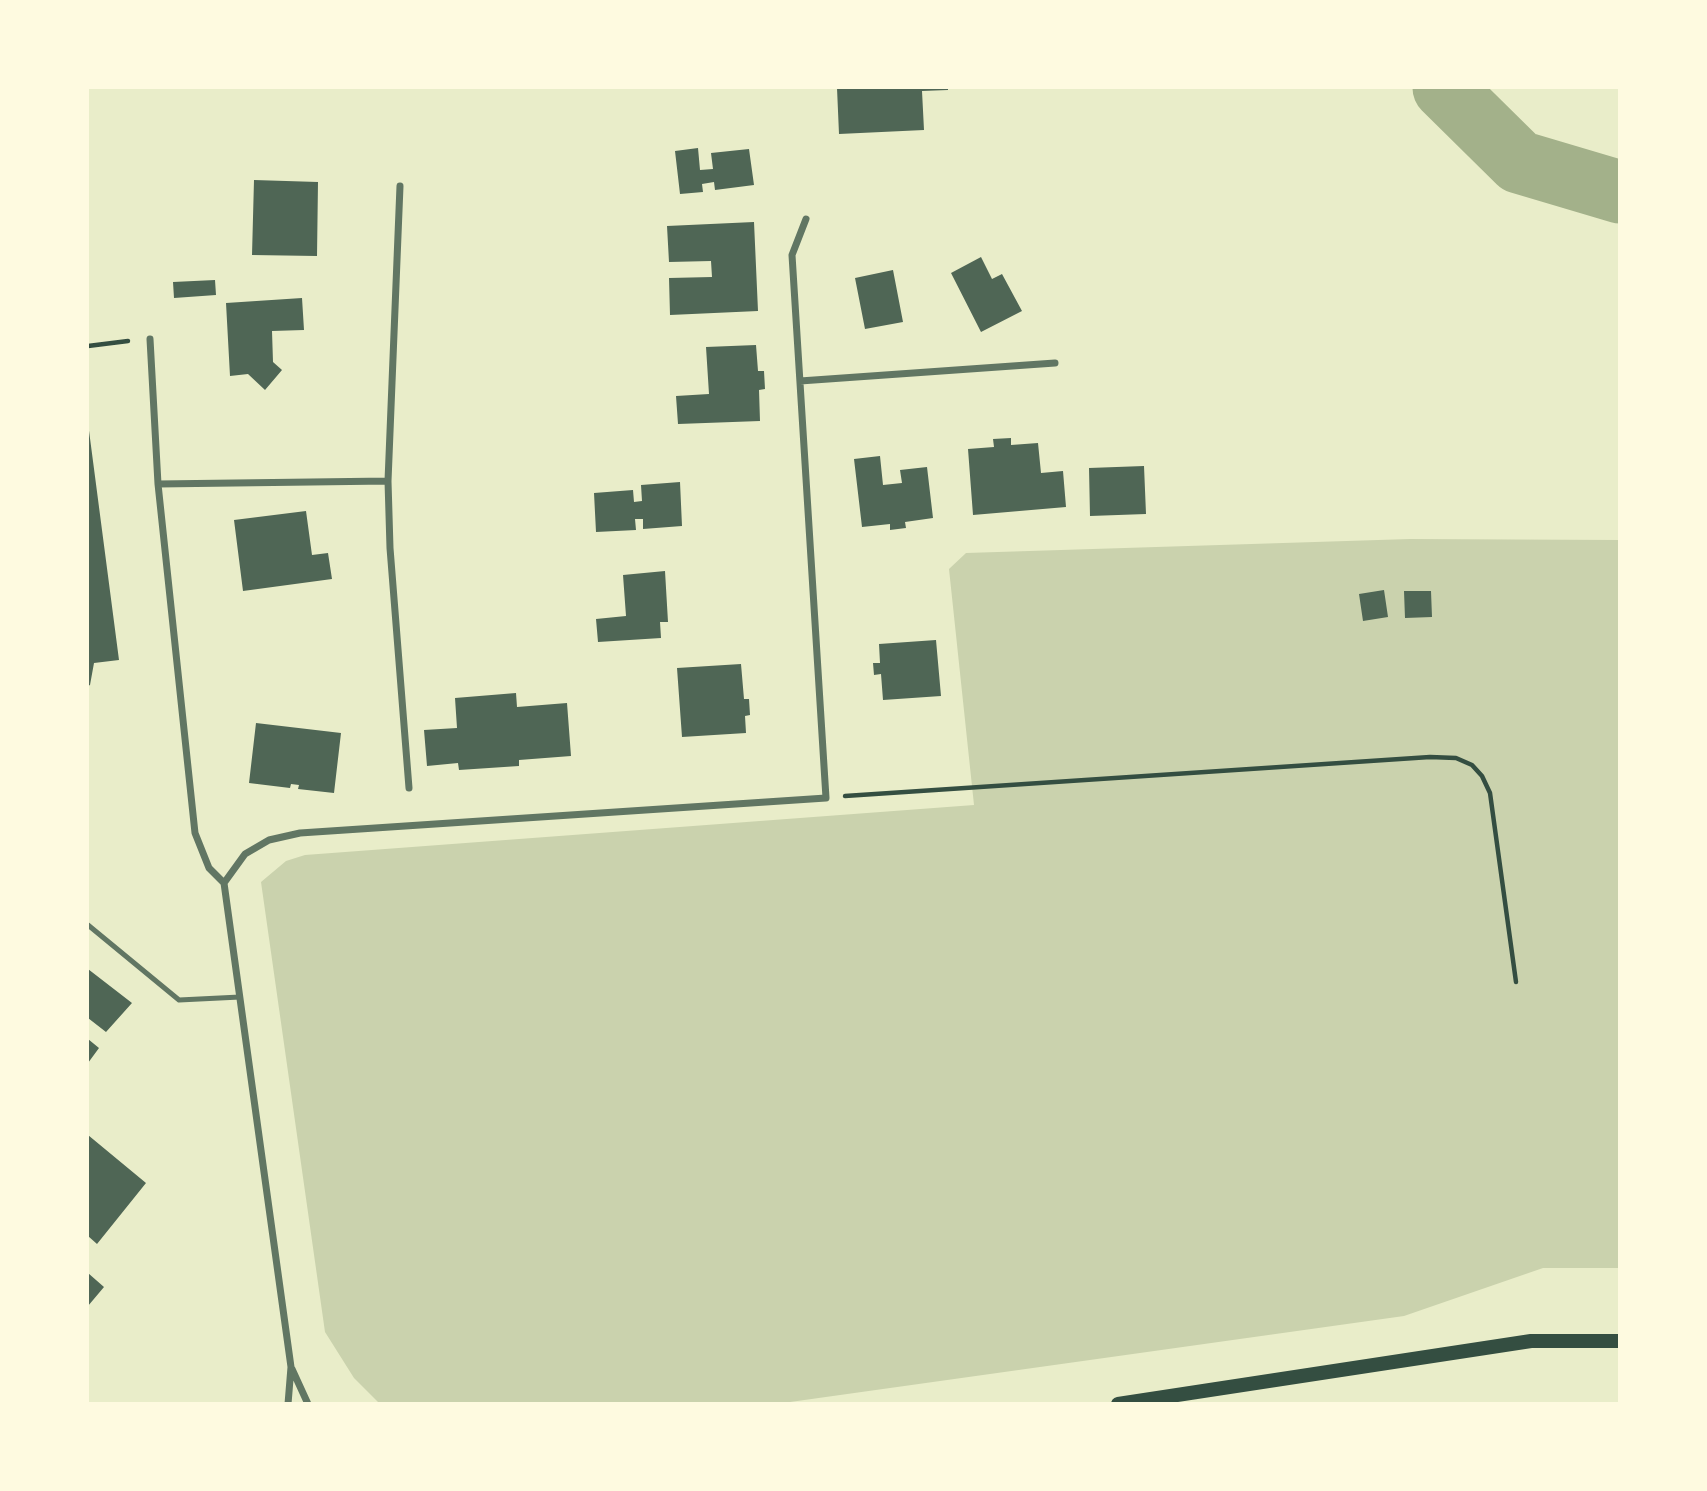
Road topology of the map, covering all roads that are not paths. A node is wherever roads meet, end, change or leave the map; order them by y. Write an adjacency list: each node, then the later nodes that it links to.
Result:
1 (400, 186): 6 (street)
2 (806, 219): 5 (street)
3 (150, 339): 7 (street)
4 (1055, 363): 5 (street)
5 (800, 381): 9 (street)
6 (388, 481): 7 (street); 8 (street)
7 (158, 484): 9 (street)
8 (409, 788)
9 (224, 883): 11 (street)
10 (88, 925): 11 (lane)
11 (240, 997): 13 (street)
12 (1619, 1341): 16 (main road)
13 (291, 1367): 14 (street); 15 (street)
14 (288, 1404)
15 (308, 1404)
16 (1118, 1404)

